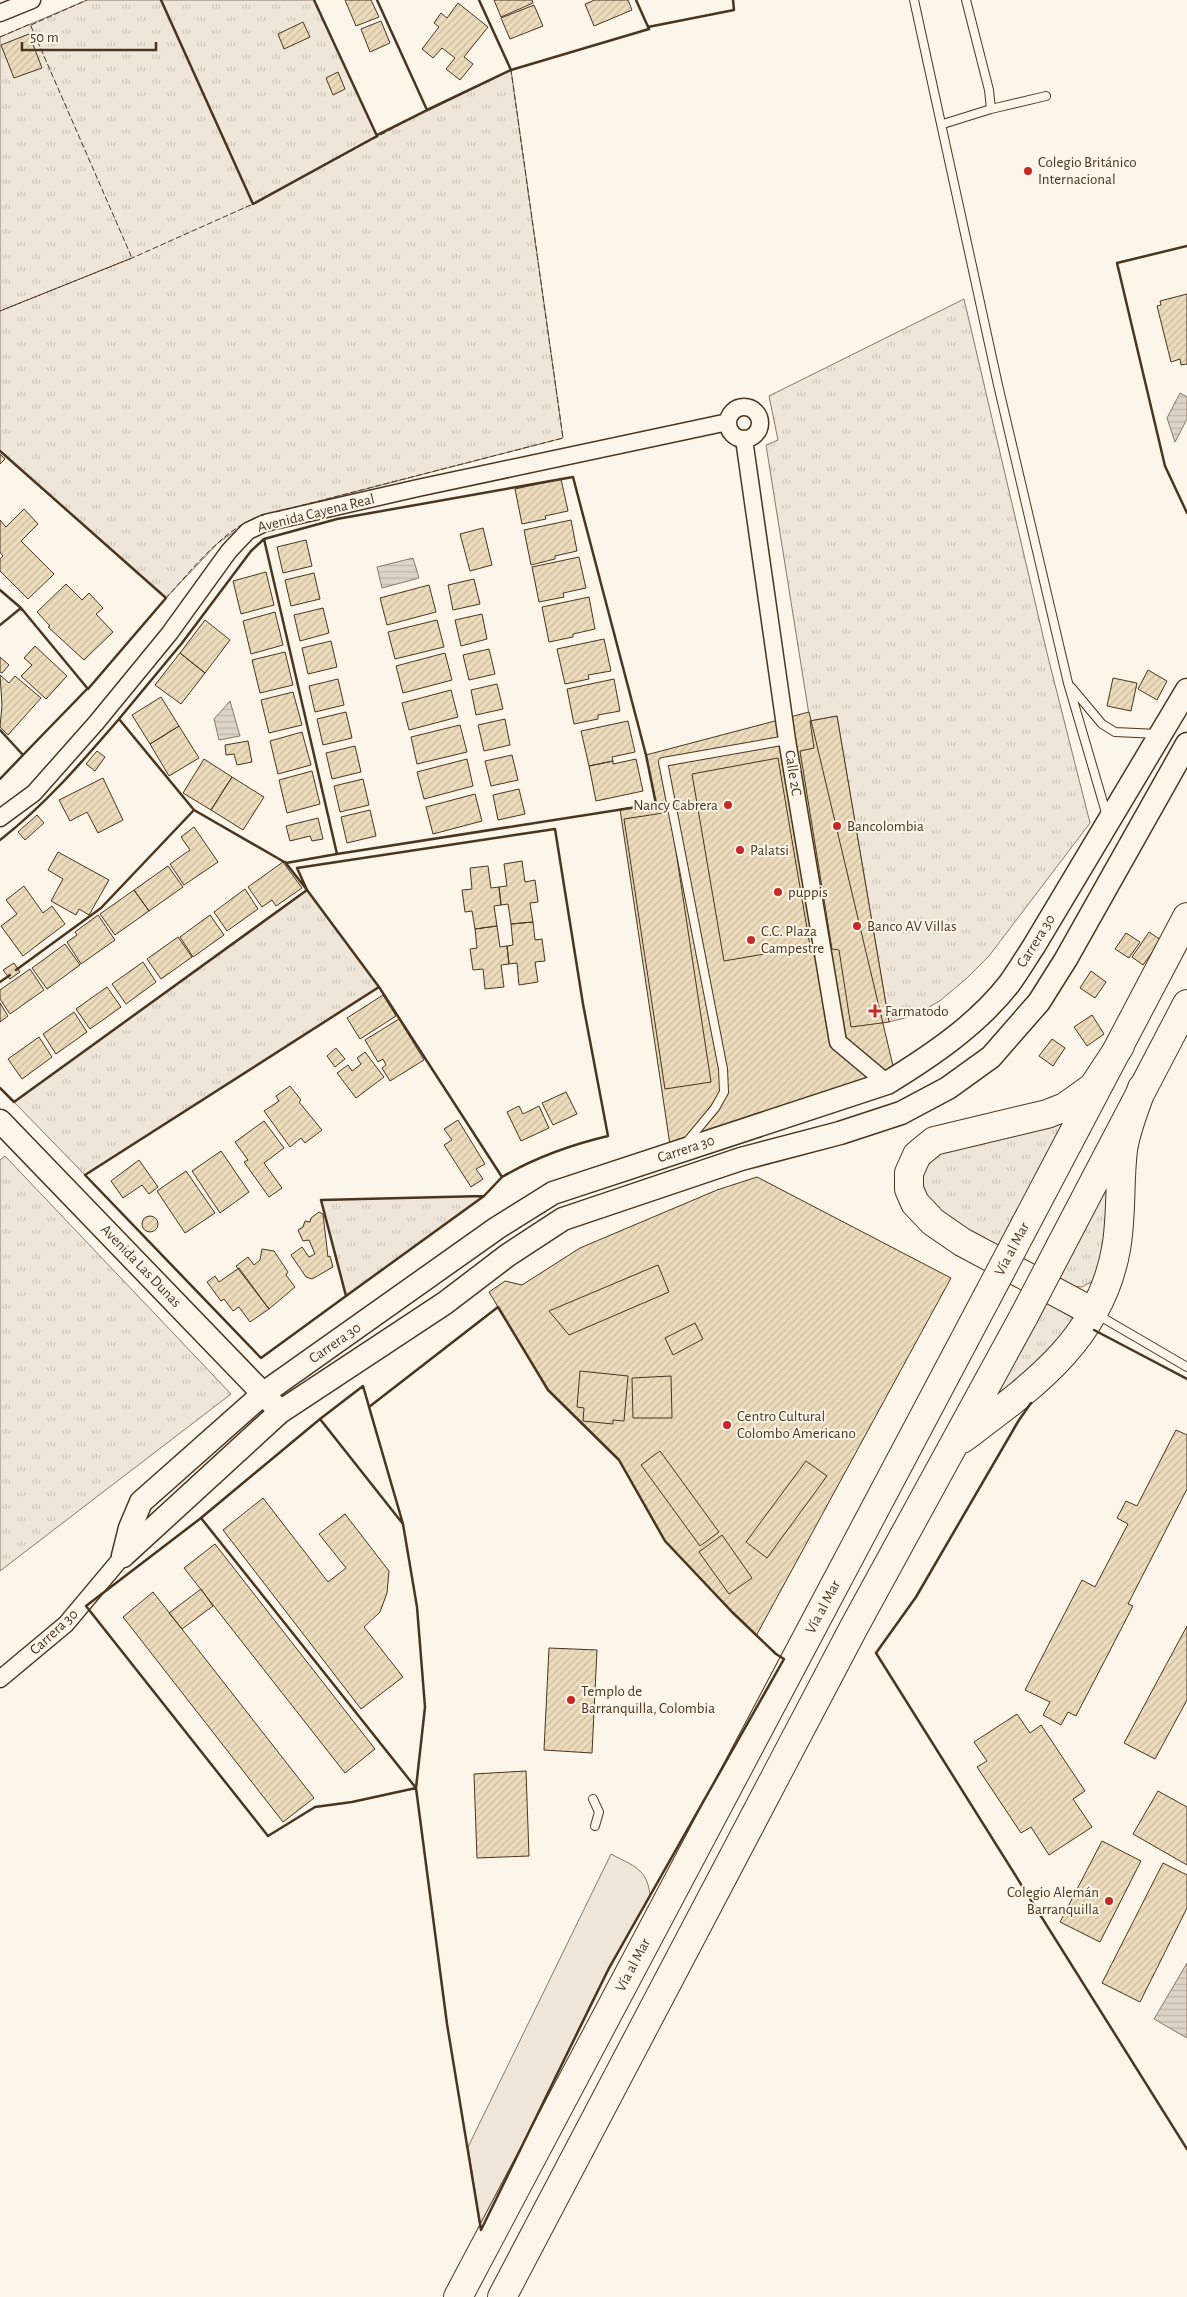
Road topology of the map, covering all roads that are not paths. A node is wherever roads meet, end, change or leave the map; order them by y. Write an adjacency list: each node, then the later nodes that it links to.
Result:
1 (32, 0): 4 (street)
2 (914, 0): 7 (lane)
3 (966, 0): 6 (lane)
4 (0, 13)
5 (1046, 96): 6 (lane)
6 (991, 109): 7 (lane)
7 (943, 124): 10 (lane)
8 (728, 422): 9 (street); 9 (street); 15 (street, Avenida Cayena Real)
9 (744, 439): 13 (street, Calle 2C)
10 (1068, 684): 12 (lane); 16 (lane)
11 (1187, 690): 12 (main road, Carrera 30)
12 (1162, 734): 16 (main road, Carrera 30)
13 (787, 740): 20 (street, Calle 2C); 23 (lane)
14 (1187, 744): 27 (main road, Carrera 30)
15 (0, 818)
16 (1109, 822): 20 (main road, Carrera 30)
17 (1187, 917): 19 (highway, Vía al Mar)
18 (1187, 1004): 21 (highway)
19 (1120, 1046): 24 (highway); 33 (highway, Vía al Mar, bridge)
20 (887, 1083): 23 (main road, Carrera 30)
21 (1142, 1088): 24 (highway); 28 (highway, bridge)
22 (0, 1121): 26 (main road, Avenida Las Dunas)
23 (679, 1151): 26 (main road, Carrera 30)
24 (1093, 1312): 25 (lane); 28 (highway)
25 (1187, 1367)
26 (264, 1394): 27 (main road, Avenida Las Dunas); 29 (main road, Carrera 30)
27 (280, 1412): 29 (main road, Carrera 30)
28 (956, 1444): 34 (highway)
29 (123, 1556): 30 (street, Carrera 30)
30 (0, 1679)
31 (593, 1800): 32 (lane)
32 (595, 1826)
33 (458, 2297)
34 (502, 2297)

